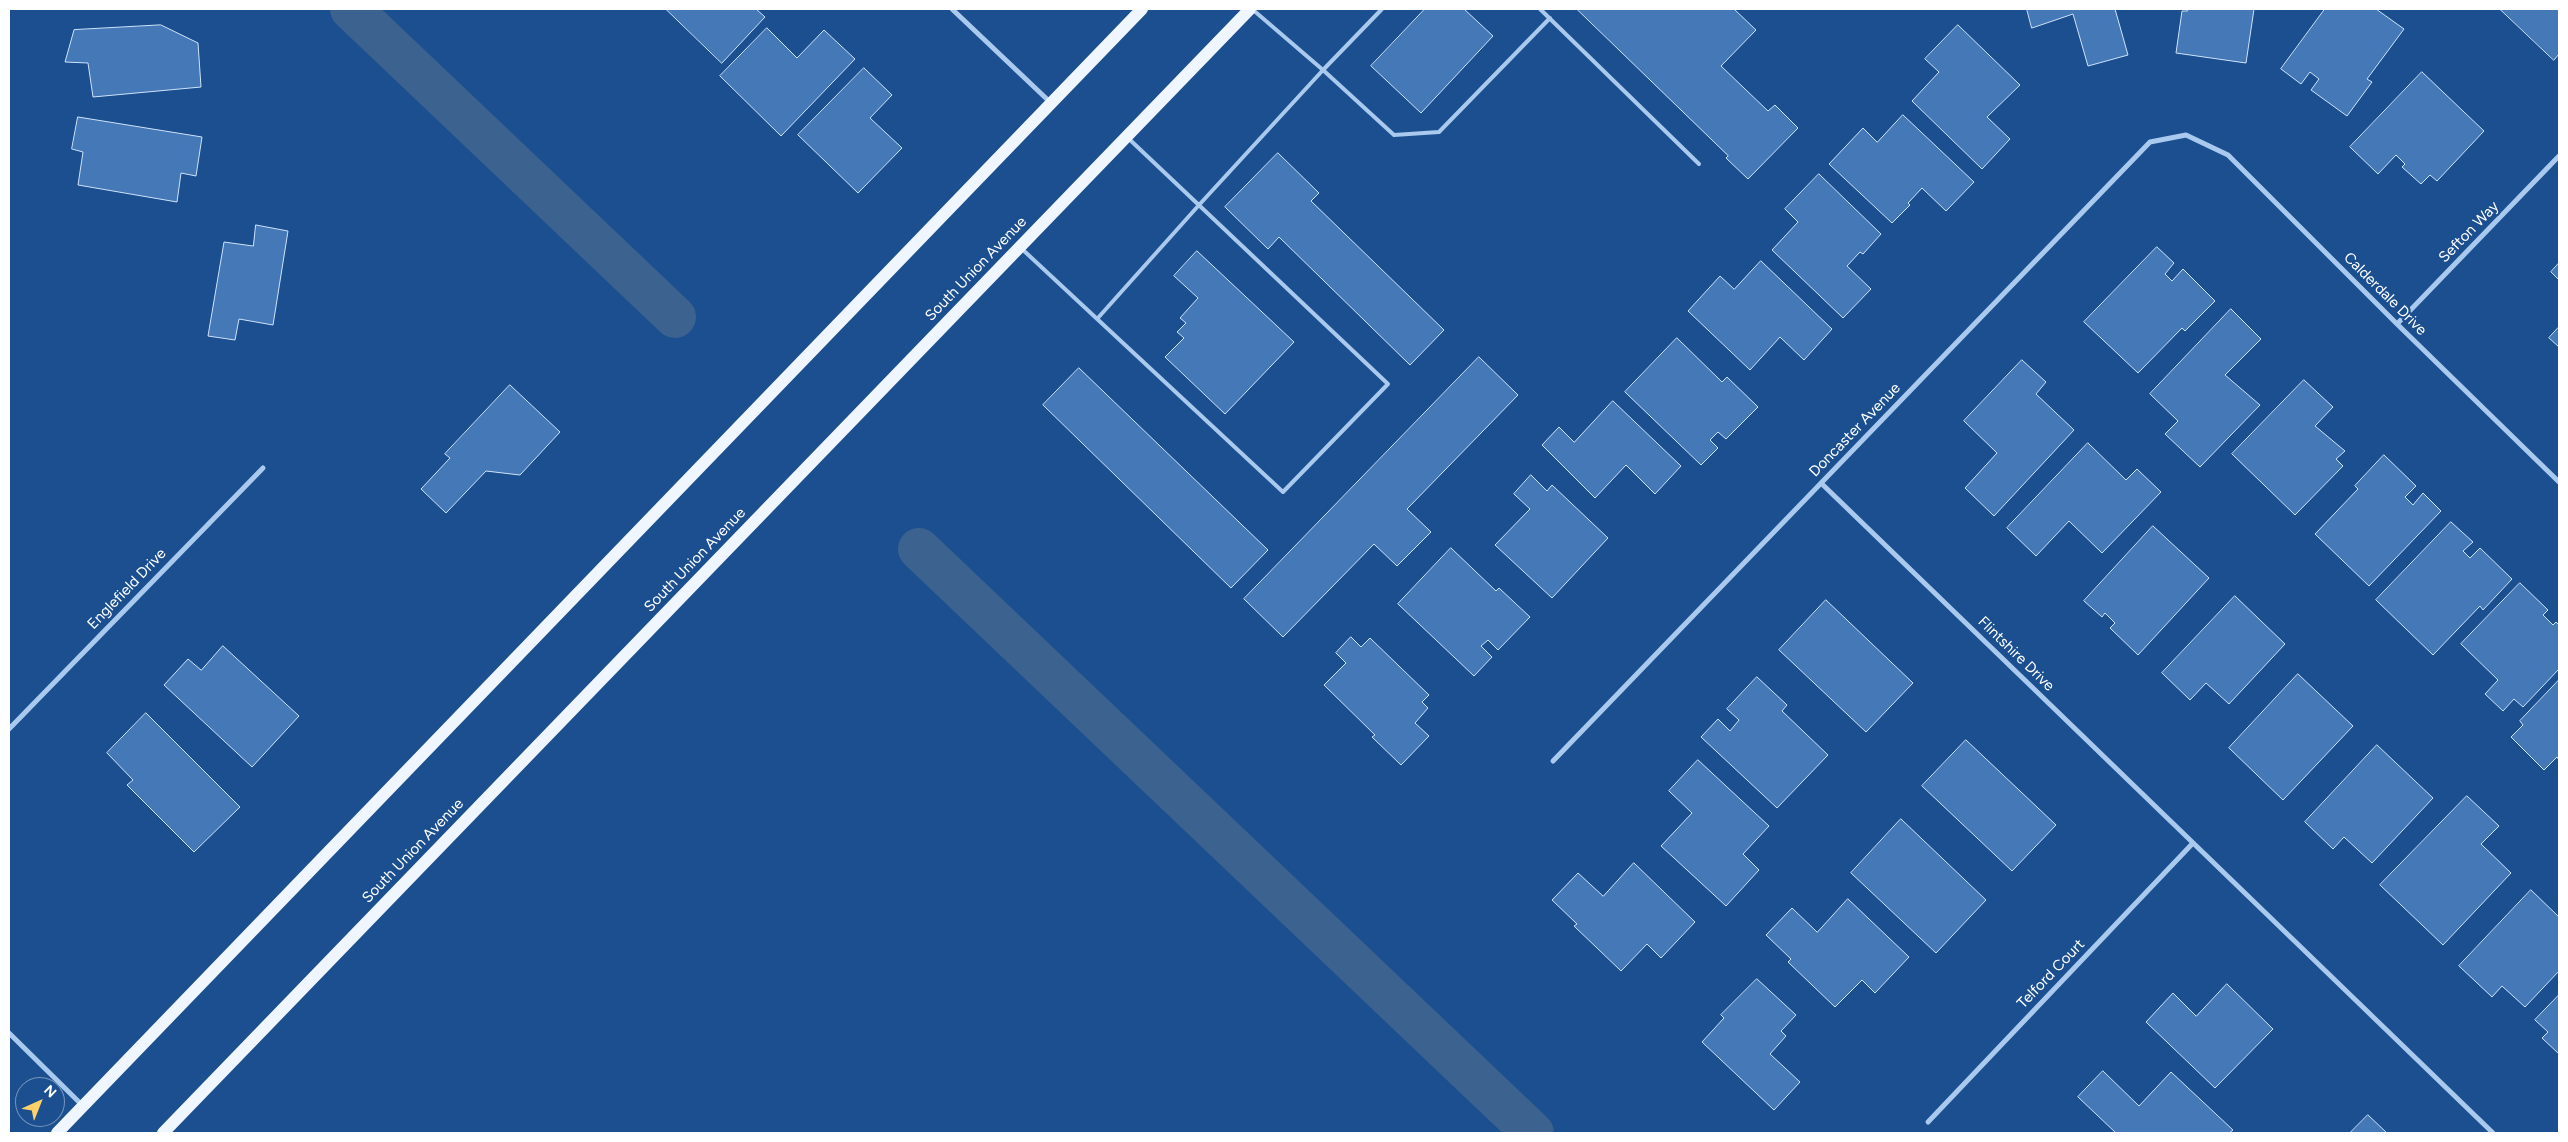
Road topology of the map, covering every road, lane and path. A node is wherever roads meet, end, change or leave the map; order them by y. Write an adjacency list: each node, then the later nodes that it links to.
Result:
1 (952, 9): 8 (street)
2 (1142, 9): 8 (main road)
3 (1251, 9): 7 (lane); 10 (main road, South Union Avenue)
4 (1382, 9): 7 (lane)
5 (1540, 9): 6 (lane)
6 (1550, 18): 7 (lane); 12 (lane)
7 (1323, 70): 13 (lane)
8 (1051, 103): 24 (main road)
9 (2186, 135): 16 (street, Calderdale Drive); 19 (street, Doncaster Avenue)
10 (1127, 136): 13 (lane); 14 (main road, South Union Avenue)
11 (2559, 156): 16 (street, Sefton Way)
12 (1699, 164)
13 (1199, 205): 15 (lane); 15 (lane)
14 (1020, 247): 15 (lane); 27 (main road, South Union Avenue)
15 (1097, 320)
16 (2397, 324): 18 (street, Calderdale Drive)
17 (263, 468): 20 (street, Englefield Drive)
18 (2559, 482)
19 (1821, 483): 21 (street, Doncaster Avenue); 22 (street, Flintshire Drive)
20 (9, 729)
21 (1553, 762)
22 (2193, 843): 25 (street, Telford Court); 28 (street, Flintshire Drive)
23 (9, 1033): 24 (street)
24 (83, 1106): 26 (main road)
25 (1928, 1122)
26 (57, 1133)
27 (163, 1133)
28 (2493, 1133)

